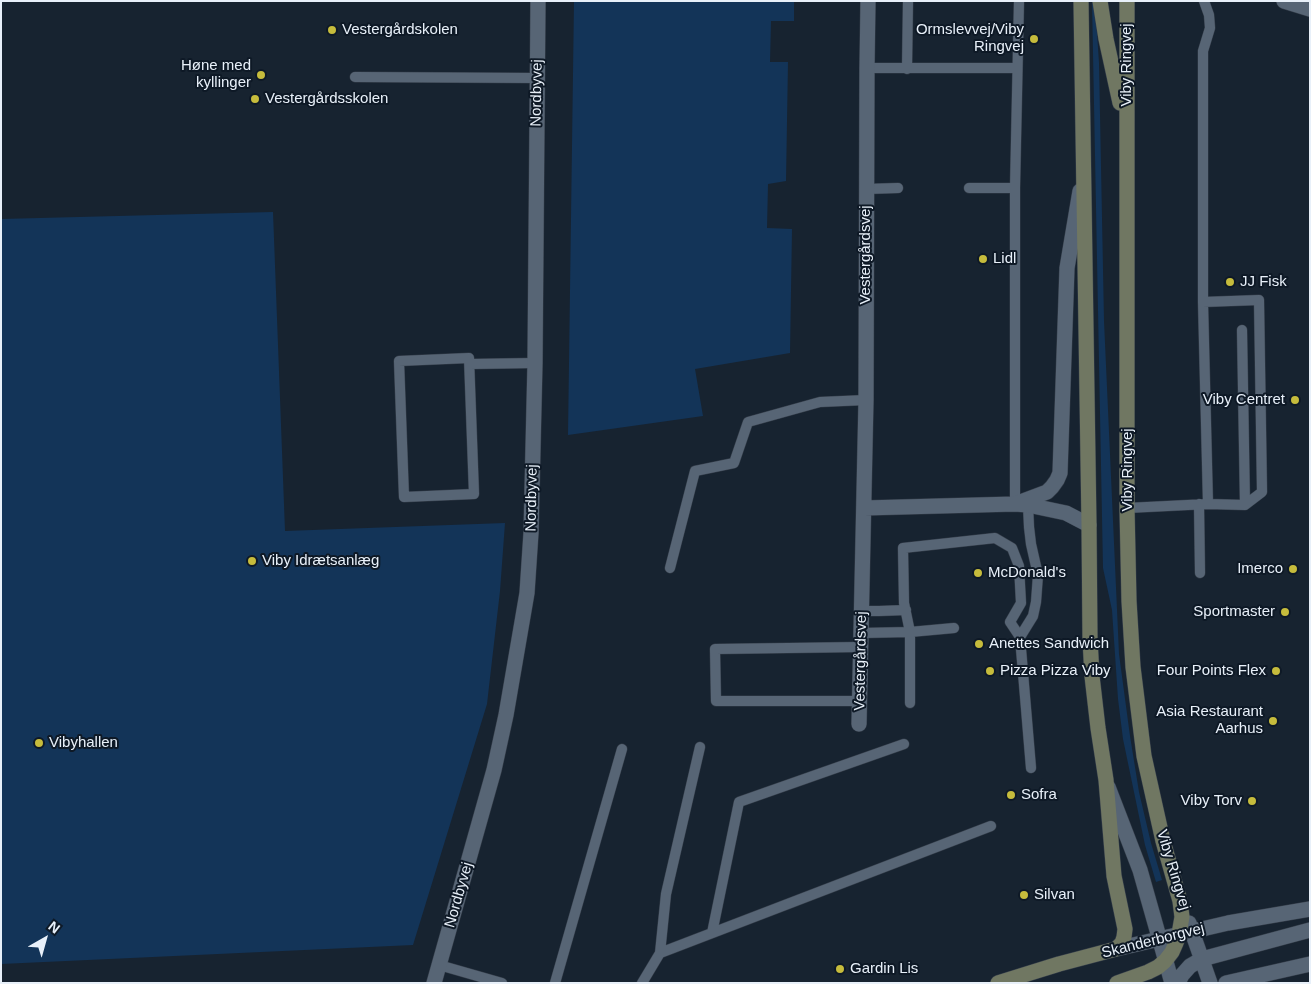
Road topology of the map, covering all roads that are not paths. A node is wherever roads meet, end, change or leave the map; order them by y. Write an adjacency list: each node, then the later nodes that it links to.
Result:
1 (538, 1): 15 (street, Nordbyvej)
2 (868, 1): 11 (street, Vestergårdsvej)
3 (908, 1): 13 (lane)
4 (1019, 1): 12 (lane)
5 (1081, 1): 17 (main road, Viby Ringvej)
6 (1100, 1): 16 (main road)
7 (1127, 1): 16 (main road, Viby Ringvej)
8 (1204, 1): 22 (lane)
9 (1284, 1): 10 (street)
10 (1310, 9)
11 (867, 68): 13 (lane); 21 (street, Vestergårdsvej)
12 (1017, 68): 13 (lane); 20 (lane)
13 (907, 69)
14 (356, 76): 15 (lane)
15 (537, 78): 24 (street, Nordbyvej)
16 (1127, 134): 31 (main road, Viby Ringvej)
17 (1083, 174): 28 (street); 32 (main road, Viby Ringvej)
18 (898, 188): 21 (lane)
19 (969, 188): 20 (lane)
20 (1014, 188): 28 (lane)
21 (866, 189): 26 (street, Vestergårdsvej)
22 (1203, 302): 27 (lane); 29 (lane)
23 (1242, 330): 29 (lane)
24 (535, 363): 25 (lane); 60 (street, Nordbyvej)
25 (470, 364): 25 (lane)
26 (866, 400): 30 (street, Vestergårdsvej); 33 (lane)
27 (1203, 504): 29 (lane); 31 (lane); 34 (lane)
28 (1022, 505): 30 (street); 32 (street); 39 (lane)
29 (1245, 505)
30 (864, 508): 36 (street, Vestergårdsvej)
31 (1127, 508): 52 (main road, Viby Ringvej)
32 (1089, 525): 48 (main road, Viby Ringvej)
33 (670, 568)
34 (1200, 573)
35 (906, 610): 36 (lane); 38 (lane); 39 (lane)
36 (862, 611): 40 (street, Vestergårdsvej)
37 (954, 628): 38 (lane)
38 (910, 632): 40 (lane); 42 (lane)
39 (1020, 636): 47 (lane)
40 (861, 640): 41 (street, Vestergårdsvej); 41 (lane)
41 (860, 702): 43 (street, Vestergårdsvej)
42 (910, 703)
43 (859, 724)
44 (904, 744): 53 (lane)
45 (700, 747): 56 (lane)
46 (622, 749): 63 (lane)
47 (1031, 768)
48 (1106, 780): 54 (street, Viby Ringvej); 55 (main road, Viby Ringvej)
49 (991, 826): 53 (lane)
50 (1310, 909): 52 (street, Skanderborgvej)
51 (1310, 930): 57 (street)
52 (1186, 932): 54 (street, Skanderborgvej); 57 (street); 58 (main road, Viby Ringvej)
53 (712, 933): 56 (lane)
54 (1159, 939): 55 (street, Skanderborgvej); 58 (street)
55 (1116, 949): 65 (main road, Skanderborgvej)
56 (660, 953): 64 (lane)
57 (1202, 959): 68 (street); 69 (street)
58 (1166, 961): 66 (main road); 67 (street)
59 (1310, 964): 70 (street)
60 (439, 965): 61 (street, Nordbyvej); 62 (lane)
61 (434, 983)
62 (502, 983)
63 (555, 983)
64 (642, 983)
65 (998, 983)
66 (1117, 983)
67 (1172, 983)
68 (1178, 983)
69 (1210, 983)
70 (1226, 983)

